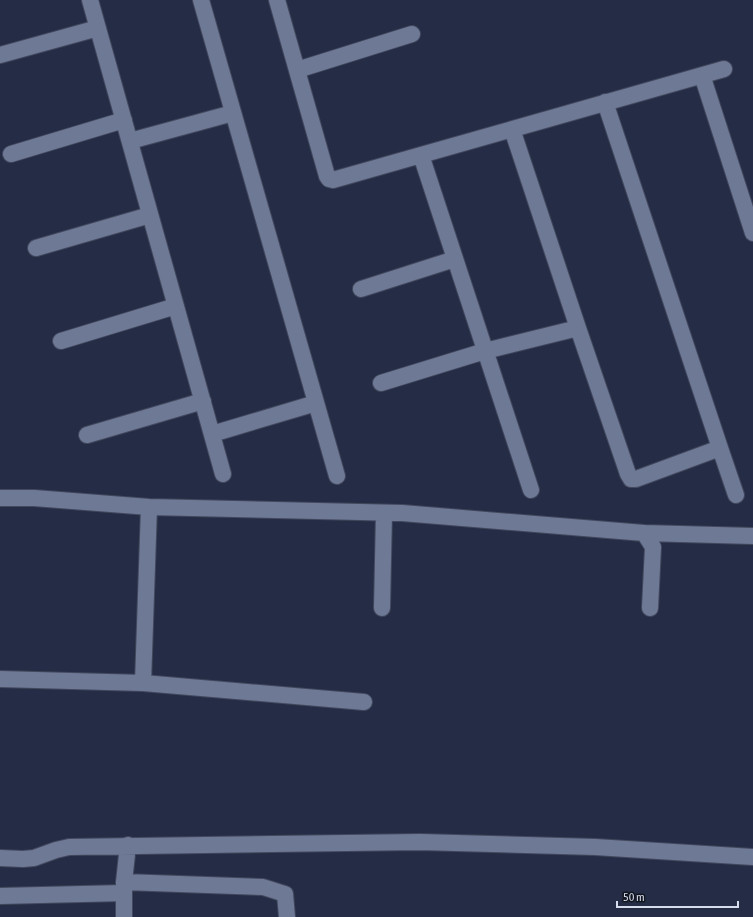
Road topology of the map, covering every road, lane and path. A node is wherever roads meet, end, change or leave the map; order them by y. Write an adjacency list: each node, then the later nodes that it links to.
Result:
1 (90, 0): 4 (street)
2 (201, 0): 11 (street)
3 (277, 0): 8 (street)
4 (98, 28): 6 (street); 12 (street)
5 (412, 34): 8 (street)
6 (0, 55)
7 (724, 69): 9 (street)
8 (296, 70): 16 (street)
9 (702, 75): 10 (street); 18 (street)
10 (605, 102): 13 (street); 31 (street)
11 (233, 113): 14 (street); 28 (street)
12 (124, 120): 14 (street); 15 (street)
13 (512, 129): 16 (street); 23 (street)
14 (130, 141): 17 (street)
15 (10, 154)
16 (421, 155): 20 (street)
17 (150, 215): 19 (street); 22 (street)
18 (753, 233)
19 (36, 248)
20 (454, 259): 21 (street); 25 (street)
21 (361, 290)
22 (176, 306): 24 (street); 27 (street)
23 (578, 328): 25 (street); 31 (street)
24 (61, 341)
25 (485, 351): 26 (street); 34 (street)
26 (381, 383)
27 (203, 401): 29 (street); 30 (street)
28 (316, 403): 29 (street); 33 (street)
29 (212, 434): 32 (street)
30 (87, 435)
31 (720, 448): 35 (street)
32 (223, 474)
33 (337, 476)
34 (530, 490)
35 (736, 495)
36 (0, 498): 37 (street)
37 (149, 507): 38 (street); 44 (street)
38 (384, 513): 39 (street); 41 (street)
39 (644, 533): 40 (street); 42 (street)
40 (753, 536)
41 (382, 608)
42 (650, 608)
43 (0, 679): 44 (street)
44 (143, 683): 45 (street)
45 (364, 702)
46 (128, 845): 47 (street); 48 (street); 49 (street)
47 (753, 857)
48 (0, 858)
49 (124, 888): 50 (street); 51 (street); 52 (street)
50 (0, 896)
51 (124, 917)
52 (287, 917)

